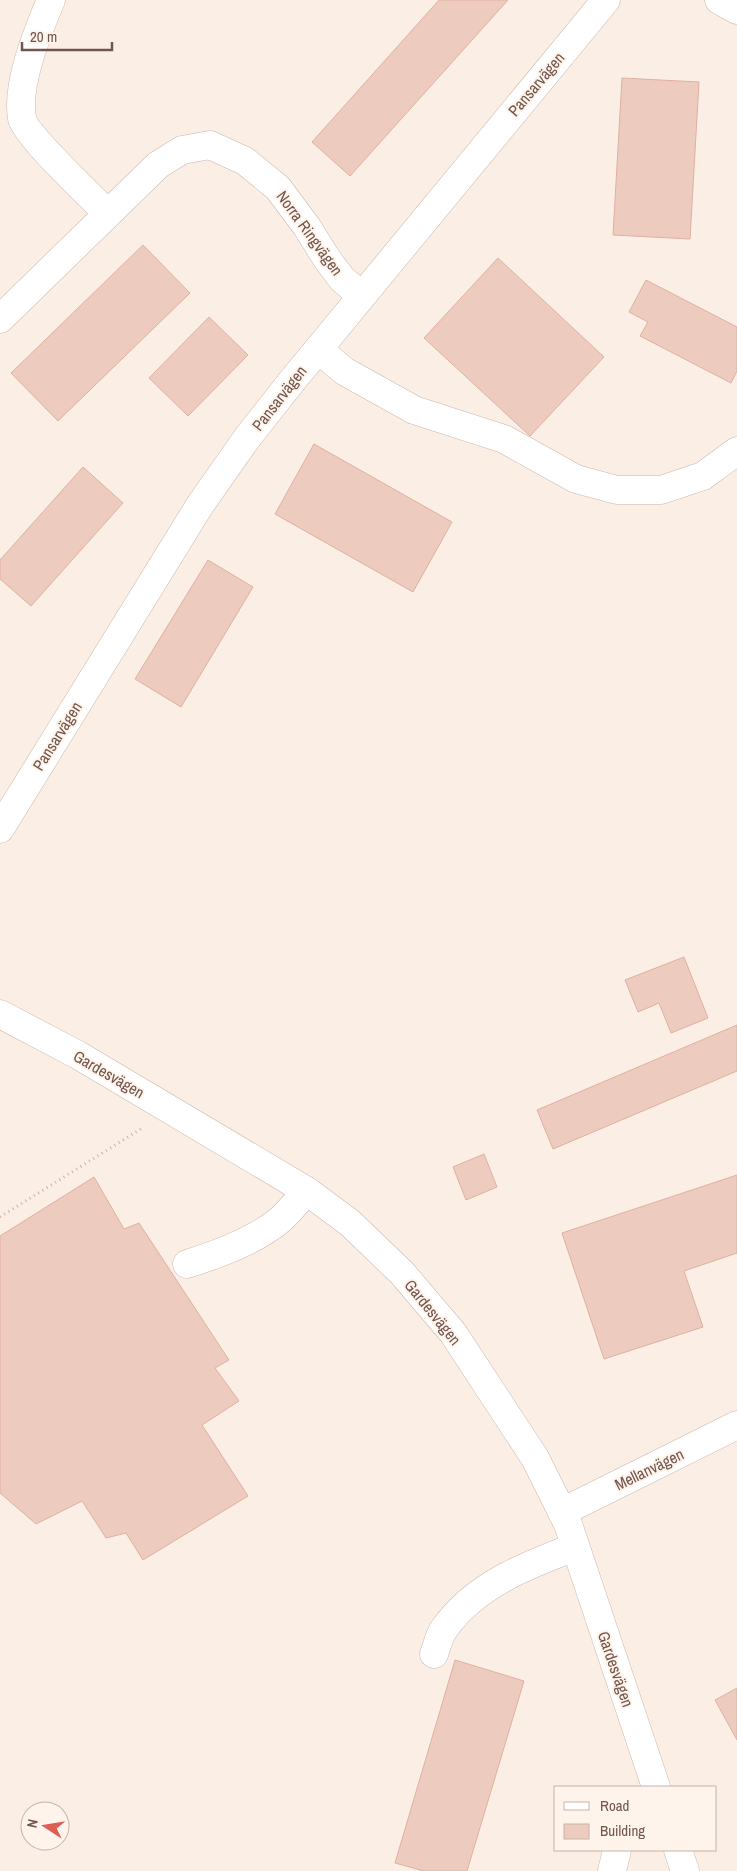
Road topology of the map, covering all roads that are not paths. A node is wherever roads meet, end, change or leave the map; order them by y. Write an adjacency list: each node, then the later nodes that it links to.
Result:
1 (51, 0): 5 (lane)
2 (606, 0): 6 (lane, Pansarvägen)
3 (719, 0): 4 (lane)
4 (737, 10)
5 (108, 214): 6 (lane, Norra Ringvägen); 7 (lane, Norra Ringvägen)
6 (362, 296): 8 (lane, Pansarvägen)
7 (0, 319)
8 (318, 349): 9 (lane); 10 (lane, Pansarvägen)
9 (737, 451)
10 (0, 829)
11 (0, 1014): 12 (lane, Gardesvägen)
12 (307, 1191): 13 (lane); 15 (lane, Gardesvägen)
13 (187, 1264)
14 (737, 1425): 15 (lane, Mellanvägen)
15 (562, 1512): 16 (lane, Gardesvägen)
16 (575, 1547): 17 (lane); 18 (lane, Gardesvägen)
17 (434, 1654)
18 (656, 1786)
19 (617, 1851): 21 (lane)
20 (678, 1851): 22 (lane)
21 (612, 1871)
22 (685, 1871)

